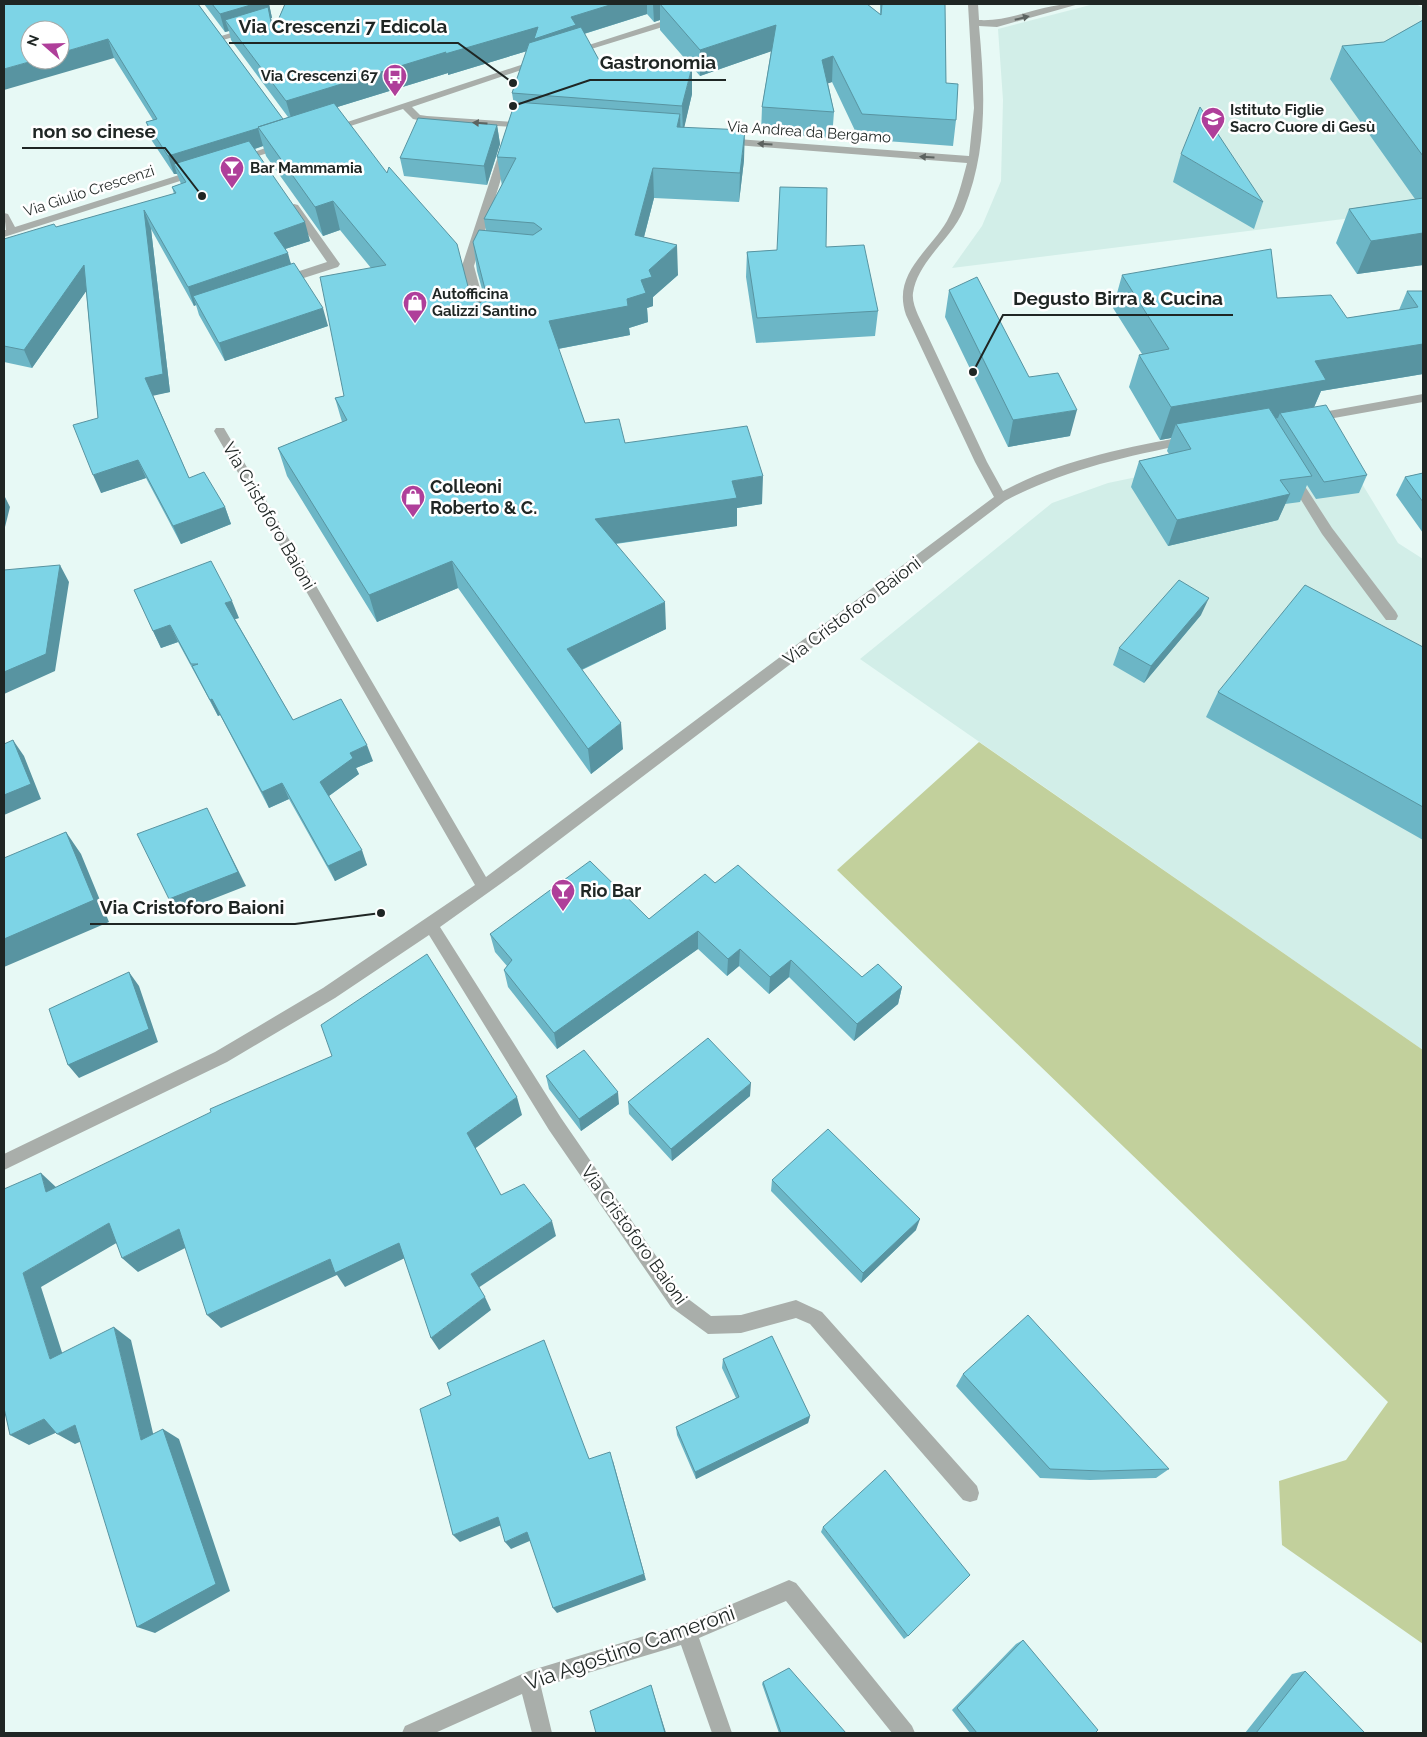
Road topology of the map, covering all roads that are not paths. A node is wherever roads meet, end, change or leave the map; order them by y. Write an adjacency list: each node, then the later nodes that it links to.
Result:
1 (972, 4): 5 (street)
2 (1074, 4): 5 (street, one-way to 2)
3 (307, 12): 6 (street)
4 (692, 15): 7 (street)
5 (974, 24): 14 (street)
6 (223, 37)
7 (405, 106): 9 (street); 10 (street, one-way to 7)
8 (532, 126): 10 (street)
9 (325, 132)
10 (510, 134): 22 (street)
11 (710, 140): 14 (street, Via Andrea da Bergamo, one-way to 11)
12 (290, 142): 13 (street)
13 (257, 153): 15 (street); 16 (street)
14 (975, 160): 28 (street)
15 (229, 162)
16 (266, 166)
17 (210, 168): 20 (street, Via Giulio Crescenzi)
18 (288, 199): 21 (street)
19 (4, 216): 20 (street)
20 (8, 232)
21 (272, 285)
22 (484, 327)
23 (1423, 398): 24 (street)
24 (1299, 420)
25 (220, 431): 30 (street, Via Cristoforo Baioni)
26 (1197, 439): 28 (street, Via Cristoforo Baioni)
27 (1286, 466): 29 (street)
28 (1001, 498): 30 (street, Via Cristoforo Baioni)
29 (1391, 616)
30 (484, 886): 31 (street, Via Cristoforo Baioni)
31 (430, 925): 32 (street, Via Cristoforo Baioni); 33 (street, Via Cristoforo Baioni)
32 (4, 1162)
33 (970, 1493)
34 (688, 1633): 35 (street, Via Agostino Cameroni); 38 (street); 39 (street, Via Agostino Cameroni)
35 (529, 1681): 36 (street, Via Agostino Cameroni); 37 (street)
36 (412, 1733)
37 (542, 1733)
38 (722, 1733)
39 (905, 1733)

